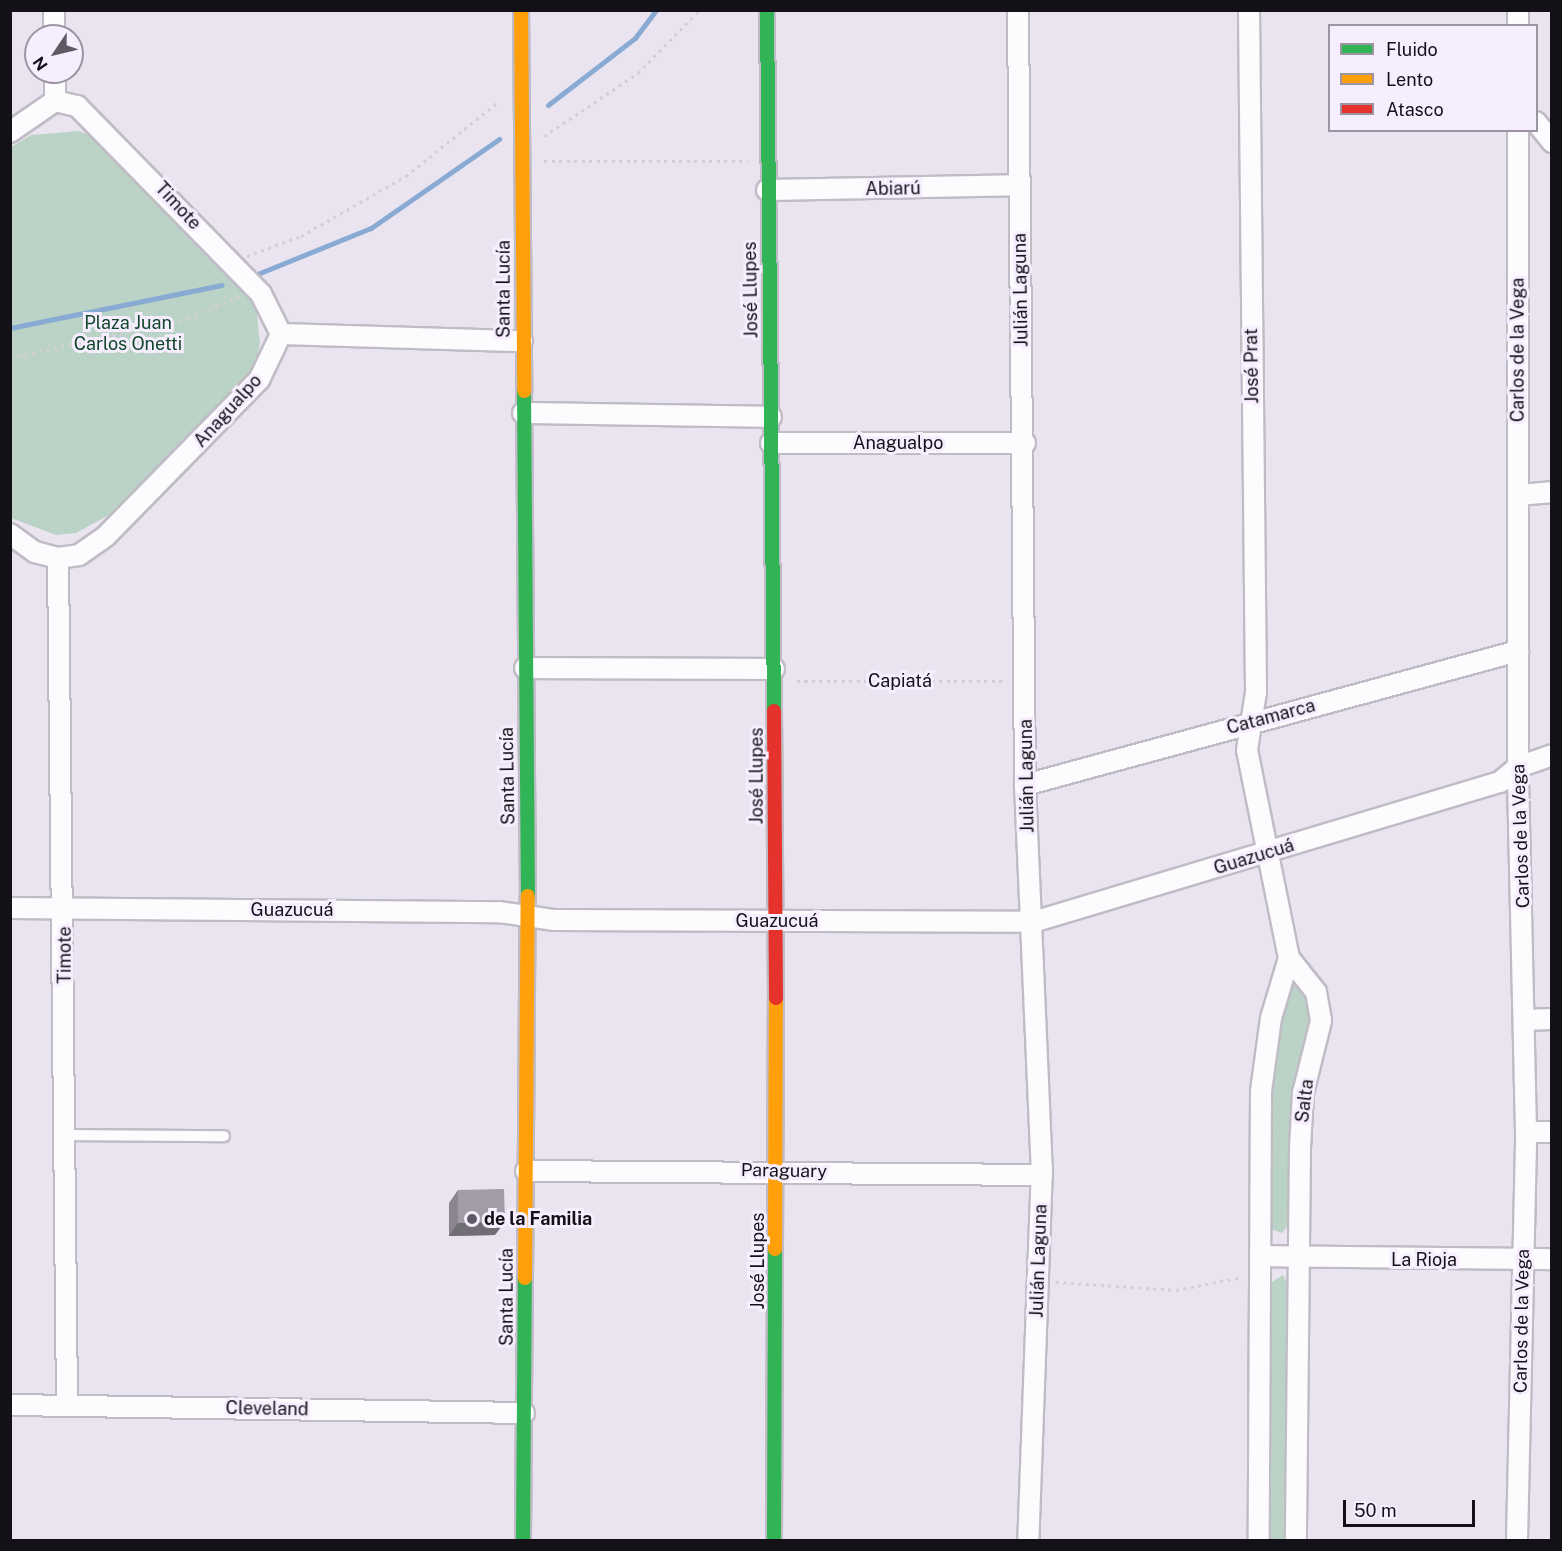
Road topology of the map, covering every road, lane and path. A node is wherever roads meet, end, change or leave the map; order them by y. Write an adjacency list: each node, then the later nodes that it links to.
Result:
1 (521, 10): 7 (street, Santa Lucía)
2 (700, 10): 13 (path)
3 (767, 10): 15 (street, José Llupes)
4 (1018, 10): 16 (street, Julián Laguna)
5 (1249, 10): 35 (street, José Prat)
6 (55, 84): 8 (street)
7 (522, 86): 13 (street, Santa Lucía); 18 (path)
8 (55, 101): 10 (street); 18 (street, Timote)
9 (1538, 125): 12 (street)
10 (10, 132)
11 (1518, 132): 28 (street, Carlos de la Vega)
12 (1551, 142)
13 (522, 144): 14 (street, Santa Lucía)
14 (523, 161): 15 (path); 21 (street, Santa Lucía)
15 (767, 161): 17 (street, José Llupes)
16 (1019, 185): 17 (street, Abiarú); 26 (street, Julián Laguna)
17 (767, 190): 24 (street, José Llupes)
18 (231, 262): 19 (street, Timote)
19 (254, 286): 20 (street, Timote); 22 (path)
20 (281, 334): 21 (street); 30 (street, Anagualpo)
21 (522, 341): 23 (street, Santa Lucía)
22 (10, 358)
23 (523, 413): 24 (street); 32 (street, Santa Lucía)
24 (771, 417): 25 (street, José Llupes)
25 (771, 443): 26 (street, Anagualpo); 33 (street, José Llupes)
26 (1024, 443): 34 (street, Julián Laguna)
27 (1551, 492): 28 (street)
28 (1519, 495): 31 (street, Carlos de la Vega)
29 (10, 534): 30 (street)
30 (58, 558): 41 (street, Timote)
31 (1518, 651): 35 (street, Catamarca); 37 (street, Carlos de la Vega)
32 (525, 668): 33 (street); 42 (street, Santa Lucía)
33 (774, 675): 34 (path, Capiatá); 43 (street, José Llupes)
34 (1026, 681): 38 (street, Julián Laguna)
35 (1251, 722): 38 (street, Catamarca); 39 (street, Salta)
36 (1551, 755): 37 (street, Guazucuá)
37 (1518, 767): 39 (street, Guazucuá); 47 (street, Carlos de la Vega)
38 (1025, 785): 44 (street, Julián Laguna)
39 (1268, 853): 44 (street, Guazucuá); 45 (street, Salta)
40 (10, 908): 41 (street, Guazucuá)
41 (65, 909): 42 (street, Guazucuá); 50 (street, Timote)
42 (528, 915): 43 (street, Guazucuá); 53 (street, Santa Lucía)
43 (775, 921): 44 (street, Guazucuá); 52 (street, José Llupes)
44 (1033, 922): 54 (street, Julián Laguna)
45 (1289, 958): 55 (street, Salta); 58 (street, Salta)
46 (1551, 1019): 47 (street)
47 (1524, 1020): 48 (street, Carlos de la Vega)
48 (1526, 1132): 49 (street); 57 (street, Carlos de la Vega)
49 (1551, 1132)
50 (66, 1136): 51 (lane); 61 (street, Timote)
51 (224, 1136)
52 (776, 1170): 53 (street, Paraguary); 54 (street, Paraguary); 64 (street, José Llupes)
53 (526, 1171): 62 (street, Santa Lucía)
54 (1042, 1175): 59 (street, Julián Laguna)
55 (1296, 1256): 57 (street, La Rioja); 58 (street); 67 (street, Salta)
56 (1551, 1259): 57 (street, La Rioja)
57 (1523, 1260): 68 (street, Carlos de la Vega)
58 (1261, 1263): 59 (path); 66 (street, Salta)
59 (1039, 1283): 65 (street, Julián Laguna)
60 (10, 1405): 61 (street, Cleveland)
61 (67, 1406): 62 (street, Cleveland)
62 (524, 1413): 63 (street, Santa Lucía)
63 (523, 1540)
64 (774, 1540)
65 (1028, 1540)
66 (1259, 1540)
67 (1296, 1540)
68 (1517, 1540)

